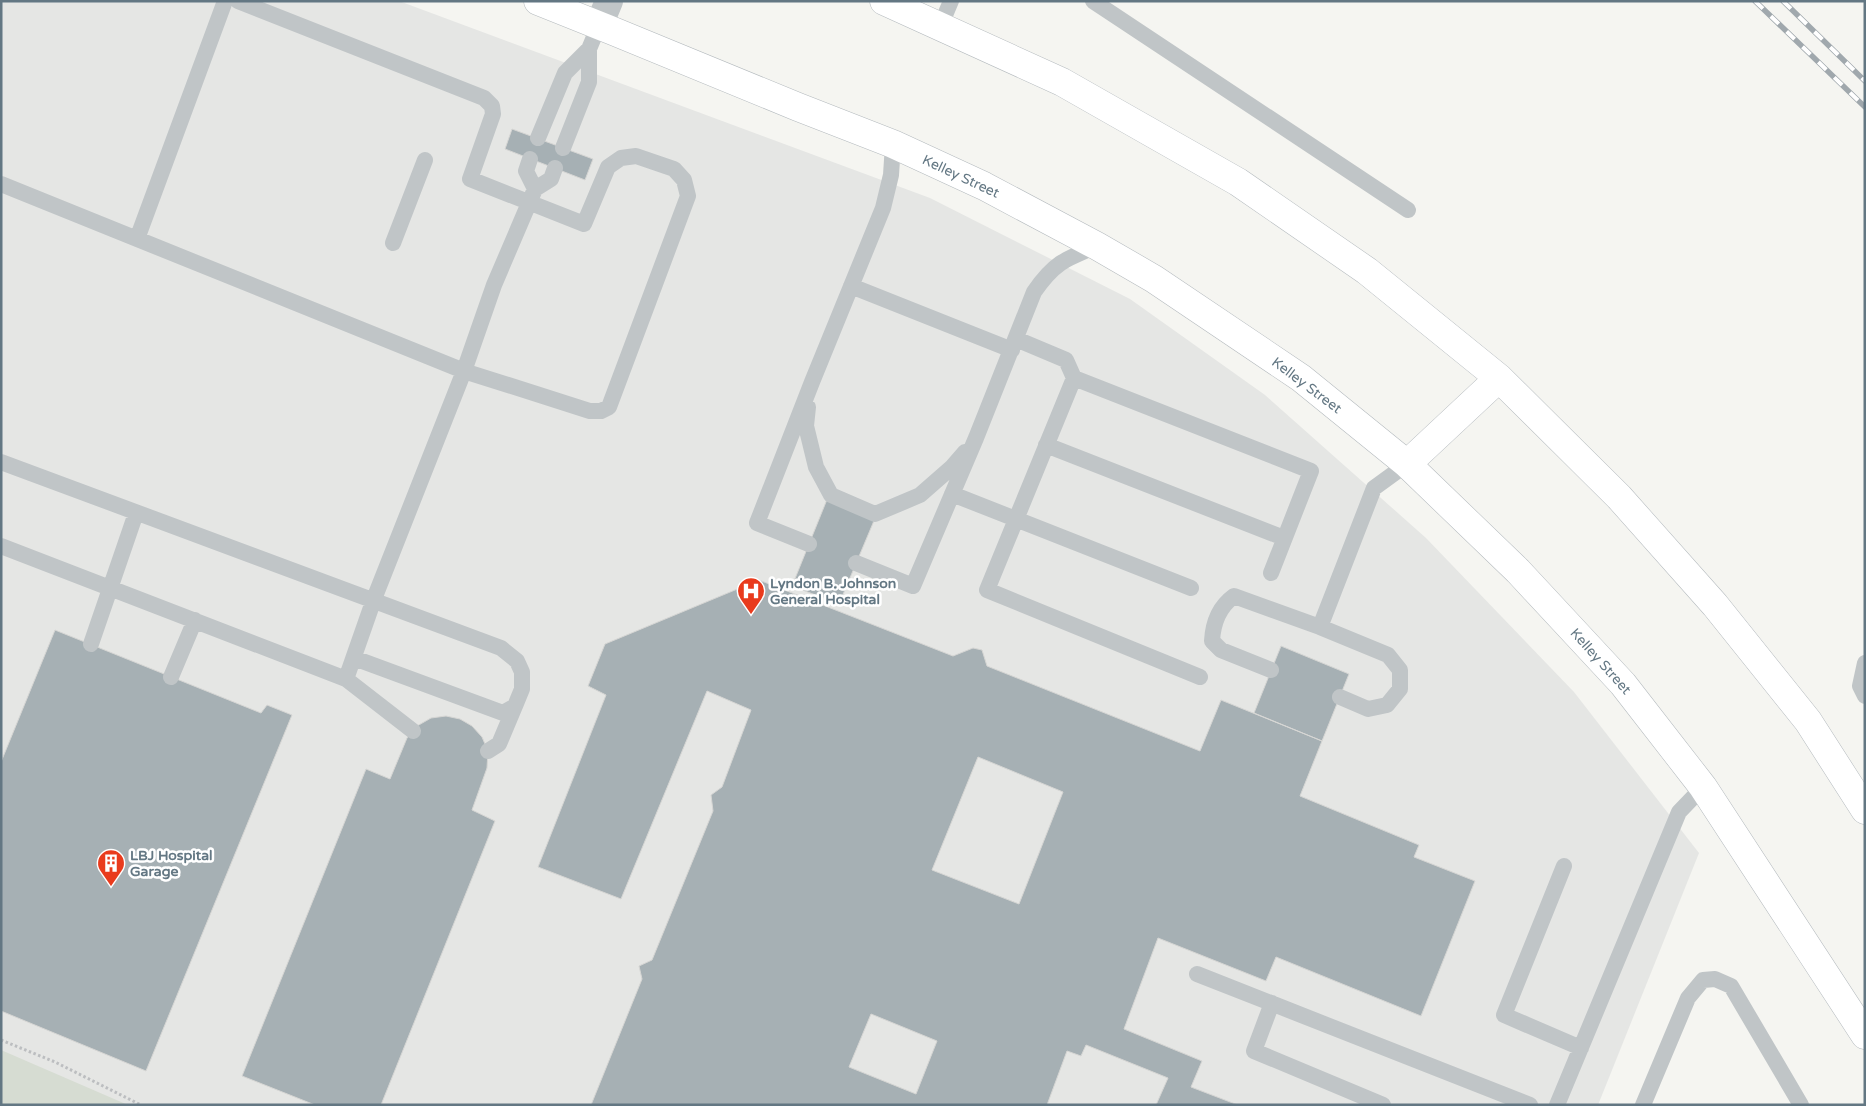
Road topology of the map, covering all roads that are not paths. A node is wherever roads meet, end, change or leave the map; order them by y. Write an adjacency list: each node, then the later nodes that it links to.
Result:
1 (225, 1): 18 (lane)
2 (238, 1): 16 (lane)
3 (538, 1): 7 (main road, Kelley Street)
4 (884, 1): 8 (main road)
5 (951, 1): 8 (lane)
6 (1093, 1): 17 (lane)
7 (599, 25): 9 (lane); 10 (main road, Kelley Street); 11 (lane)
8 (940, 27): 25 (main road)
9 (538, 138)
10 (893, 144): 20 (main road, Kelley Street); 21 (lane)
11 (563, 148)
12 (530, 159): 16 (lane)
13 (425, 160): 19 (lane)
14 (555, 168): 16 (lane)
15 (1, 184): 18 (lane)
16 (532, 195): 23 (lane); 23 (lane)
17 (1408, 210)
18 (137, 239): 23 (lane)
19 (393, 243)
20 (1097, 246): 22 (lane); 30 (main road, Kelley Street)
21 (851, 286): 22 (lane); 26 (lane)
22 (1014, 345): 24 (lane); 27 (lane)
23 (464, 370): 41 (lane)
24 (1074, 378): 28 (lane); 34 (lane)
25 (1499, 378): 30 (main road); 57 (main road)
26 (812, 382): 27 (lane); 35 (lane)
27 (976, 438): 31 (lane)
28 (1046, 445): 33 (lane); 34 (lane)
29 (1, 462): 32 (lane)
30 (1407, 464): 43 (lane); 56 (main road, Kelley Street)
31 (952, 494): 33 (lane); 37 (lane)
32 (136, 513): 39 (lane); 41 (lane)
33 (1015, 520): 40 (lane); 49 (lane)
34 (1284, 538): 38 (lane)
35 (809, 544)
36 (1, 546): 39 (lane)
37 (856, 563)
38 (1271, 573)
39 (112, 587): 42 (lane); 44 (lane)
40 (1191, 588)
41 (374, 599): 45 (lane); 53 (lane)
42 (195, 620): 48 (lane); 50 (lane)
43 (1320, 627): 47 (lane); 52 (lane)
44 (91, 644)
45 (354, 658): 50 (lane); 53 (lane)
46 (1865, 663): 51 (lane)
47 (1271, 670)
48 (172, 677)
49 (1200, 677)
50 (346, 679): 54 (lane)
51 (1865, 696)
52 (1340, 697)
53 (515, 706): 55 (lane)
54 (413, 731)
55 (488, 750)
56 (1703, 787): 61 (main road, Kelley Street); 62 (lane)
57 (1865, 810)
58 (1564, 866): 62 (lane)
59 (1197, 974): 60 (lane)
60 (1272, 1003): 63 (lane); 64 (lane)
61 (1865, 1035)
62 (1581, 1048): 65 (lane)
63 (1383, 1105)
64 (1530, 1105)
65 (1557, 1105)
66 (1643, 1105): 67 (lane)
67 (1801, 1105)

